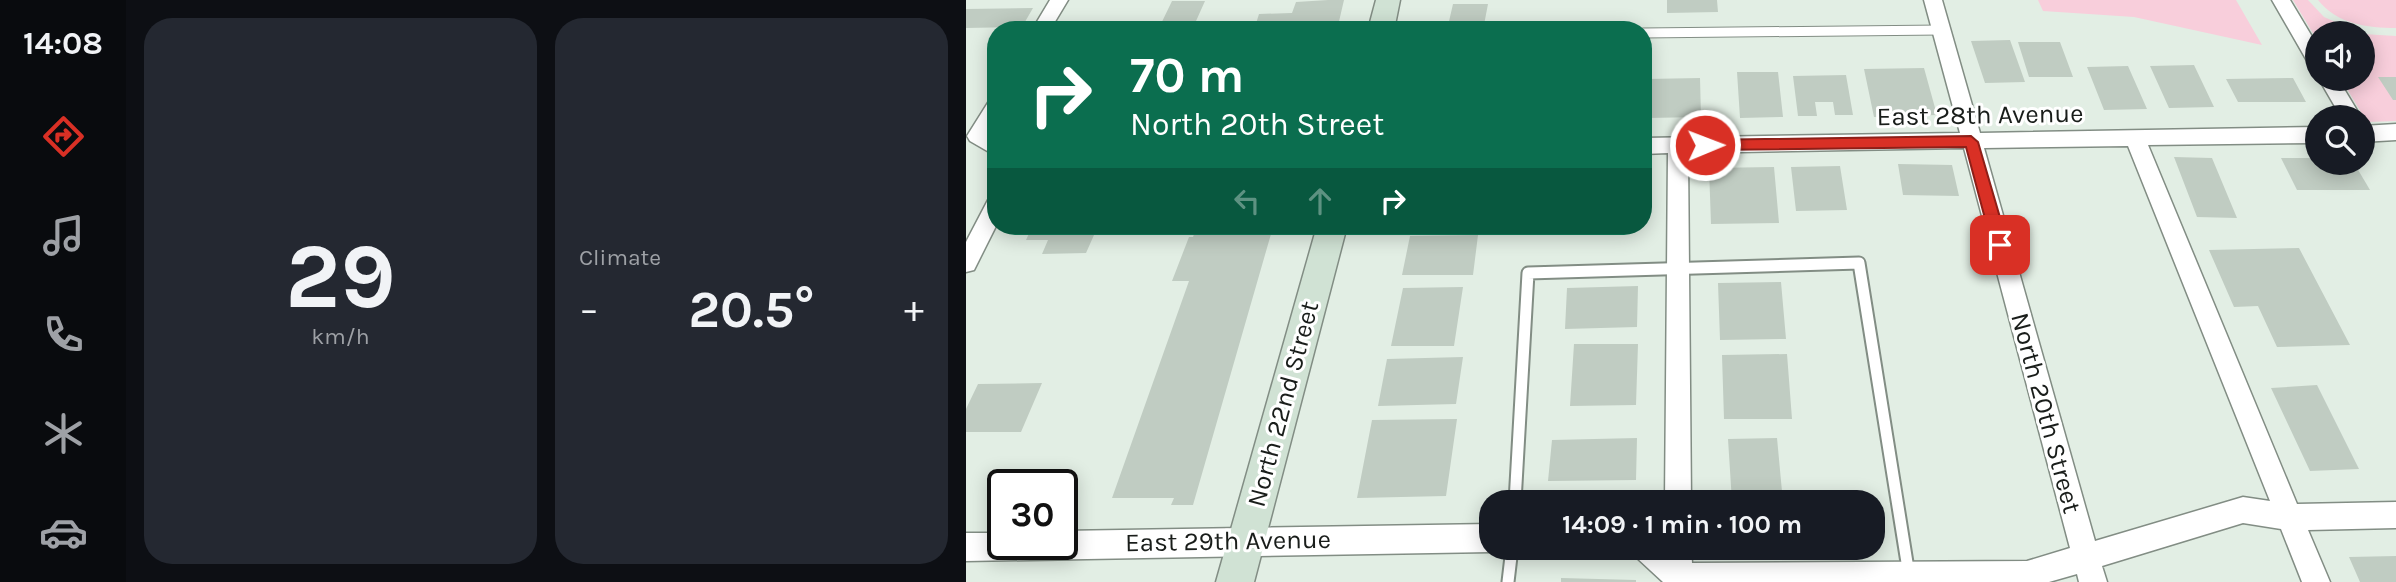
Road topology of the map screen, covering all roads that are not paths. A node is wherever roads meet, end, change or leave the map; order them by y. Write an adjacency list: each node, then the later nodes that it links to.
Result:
1 (1059, 0): 5 (street)
2 (1388, 0): 6 (main road)
3 (1933, 0): 7 (street, North 20th Street)
4 (2281, 0): 9 (street)
5 (1046, 21)
6 (1383, 21)
7 (1941, 30): 8 (lane); 15 (street, North 20th Street)
8 (1652, 33)
9 (2305, 41)
10 (987, 120): 16 (street)
11 (2305, 135): 14 (street, East 28th Avenue)
12 (2375, 135): 13 (street)
13 (2393, 136)
14 (2135, 138): 15 (street, East 28th Avenue); 28 (street)
15 (1971, 142): 17 (street, East 28th Avenue); 35 (street, North 20th Street)
16 (987, 143)
17 (1678, 145): 18 (street, East 28th Avenue); 24 (street)
18 (1652, 146)
19 (987, 149): 20 (street)
20 (966, 150)
21 (987, 223): 23 (street)
22 (1330, 235): 30 (main road, North 22nd Street)
23 (966, 262)
24 (1678, 268): 25 (lane); 26 (street); 36 (lane)
25 (1516, 490)
26 (1678, 490)
27 (2396, 515): 28 (street)
28 (2291, 517): 35 (street); 40 (street)
29 (1479, 538): 30 (street, East 29th Avenue)
30 (1247, 540): 31 (street, East 29th Avenue); 38 (main road, North 22nd Street)
31 (966, 547)
32 (1511, 560): 39 (lane)
33 (1659, 560): 37 (street)
34 (1678, 560): 37 (street)
35 (2089, 569): 36 (street)
36 (1909, 575): 37 (street)
37 (1679, 580)
38 (1235, 582)
39 (1508, 582)
40 (2316, 582)

